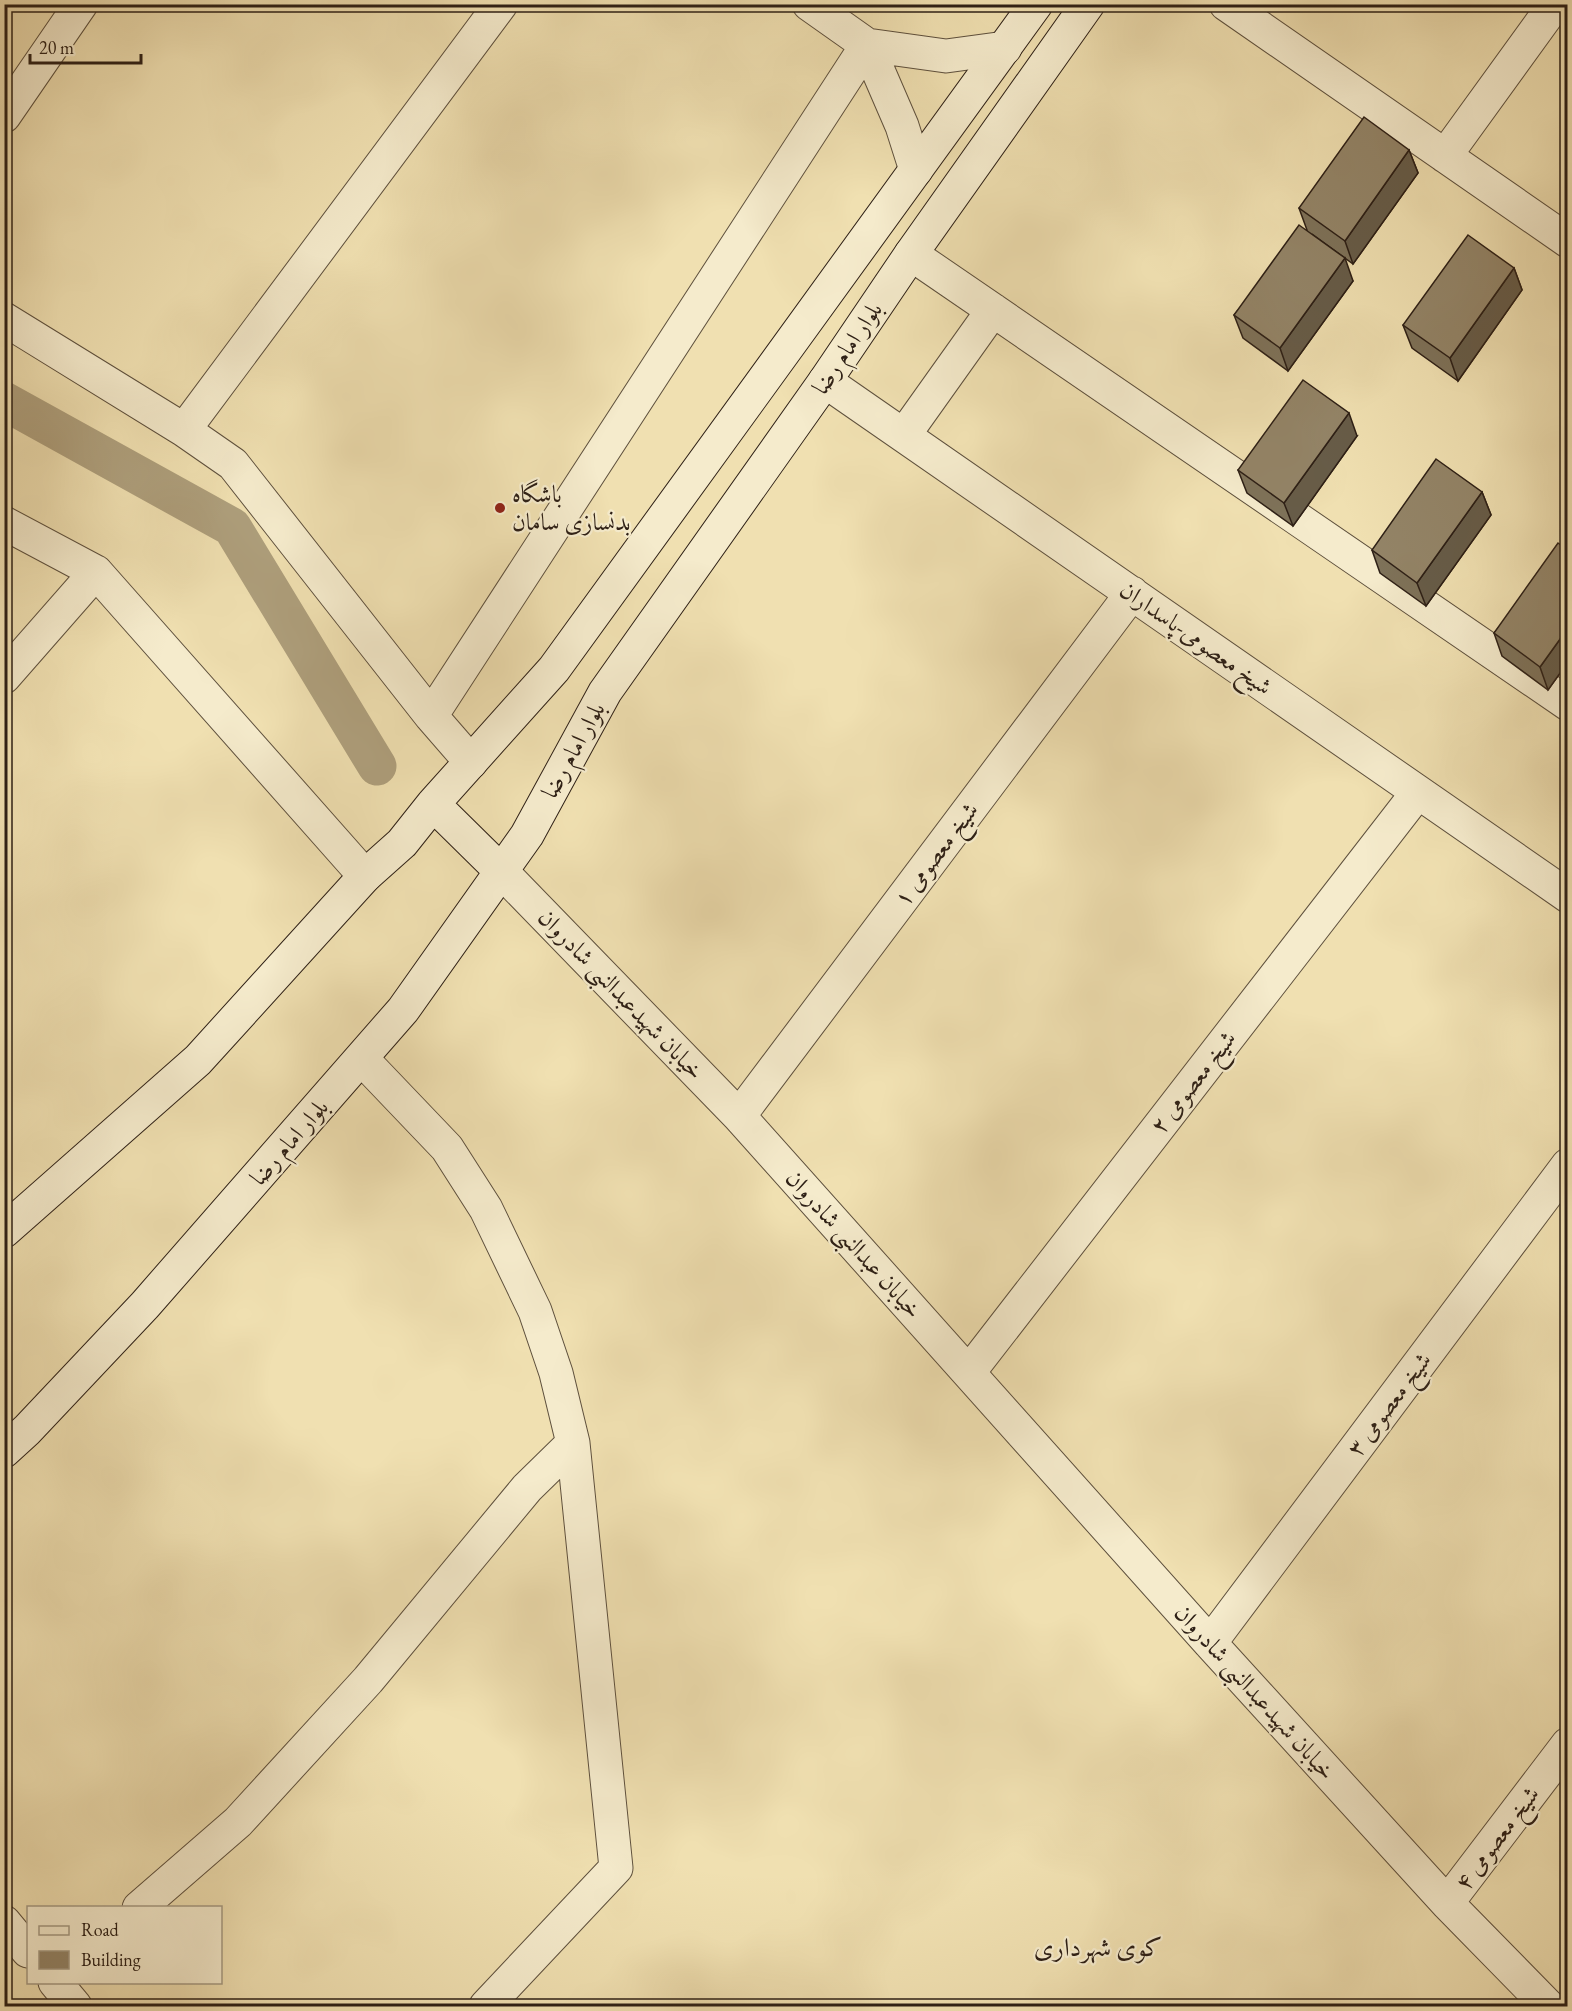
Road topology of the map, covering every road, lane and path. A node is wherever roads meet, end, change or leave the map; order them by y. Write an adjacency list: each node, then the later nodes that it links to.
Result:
1 (81, 4): 10 (street)
2 (501, 4): 18 (street)
3 (809, 4): 8 (street)
4 (1036, 4): 9 (street, بلوار امام رضا)
5 (1088, 4): 14 (street, بلوار امام رضا)
6 (1226, 4): 11 (street)
7 (1555, 4): 11 (street)
8 (867, 45): 9 (street); 12 (street); 25 (street)
9 (1005, 48): 12 (street, بلوار امام رضا)
10 (5, 114)
11 (1445, 156): 13 (street)
12 (916, 170): 26 (street, بلوار امام رضا)
13 (1568, 241)
14 (911, 254): 15 (street); 17 (street, بلوار امام رضا)
15 (993, 310): 19 (street); 24 (street)
16 (4, 320): 18 (street)
17 (825, 381): 19 (street, شیخ معصومی-پاسداران); 29 (street, بلوار امام رضا)
18 (184, 430): 25 (street)
19 (904, 435): 22 (street, شیخ معصومی-پاسداران)
20 (4, 523): 21 (street)
21 (96, 572): 23 (street); 30 (street)
22 (1132, 593): 27 (street, شیخ معصومی-پاسداران); 33 (street, شیخ معصومی ١)
23 (4, 677)
24 (1568, 704)
25 (431, 716): 26 (street)
26 (471, 762): 28 (street, بلوار امام رضا)
27 (1418, 792): 31 (street, شیخ معصومی-پاسداران); 36 (street, شیخ معصومی ٢)
28 (433, 804): 29 (street, خیابان شهیدعبدالنبی شادروان); 30 (street, بلوار امام رضا)
29 (502, 872): 32 (street, بلوار امام رضا); 33 (street, خیابان شهیدعبدالنبی شادروان)
30 (365, 876): 35 (street, بلوار امام رضا)
31 (1568, 896)
32 (362, 1059): 37 (street); 38 (street, بلوار امام رضا)
33 (740, 1116): 36 (street, خیابان عبدالنبی شادروان)
34 (1568, 1164): 39 (street, شیخ معصومی ٣)
35 (4, 1232)
36 (969, 1372): 39 (street, خیابان شهیدعبدالنبی شادروان)
37 (573, 1443): 42 (street); 47 (street)
38 (4, 1451)
39 (1210, 1642): 41 (street, خیابان شهیدعبدالنبی شادروان)
40 (1568, 1744): 41 (street, شیخ معصومی ۴)
41 (1448, 1904): 48 (street, خیابان شهیدعبدالنبی شادروان)
42 (141, 1906)
43 (4, 1922): 44 (street)
44 (27, 1950)
45 (56, 1984): 46 (street)
46 (75, 2007)
47 (486, 2007)
48 (1548, 2007)

